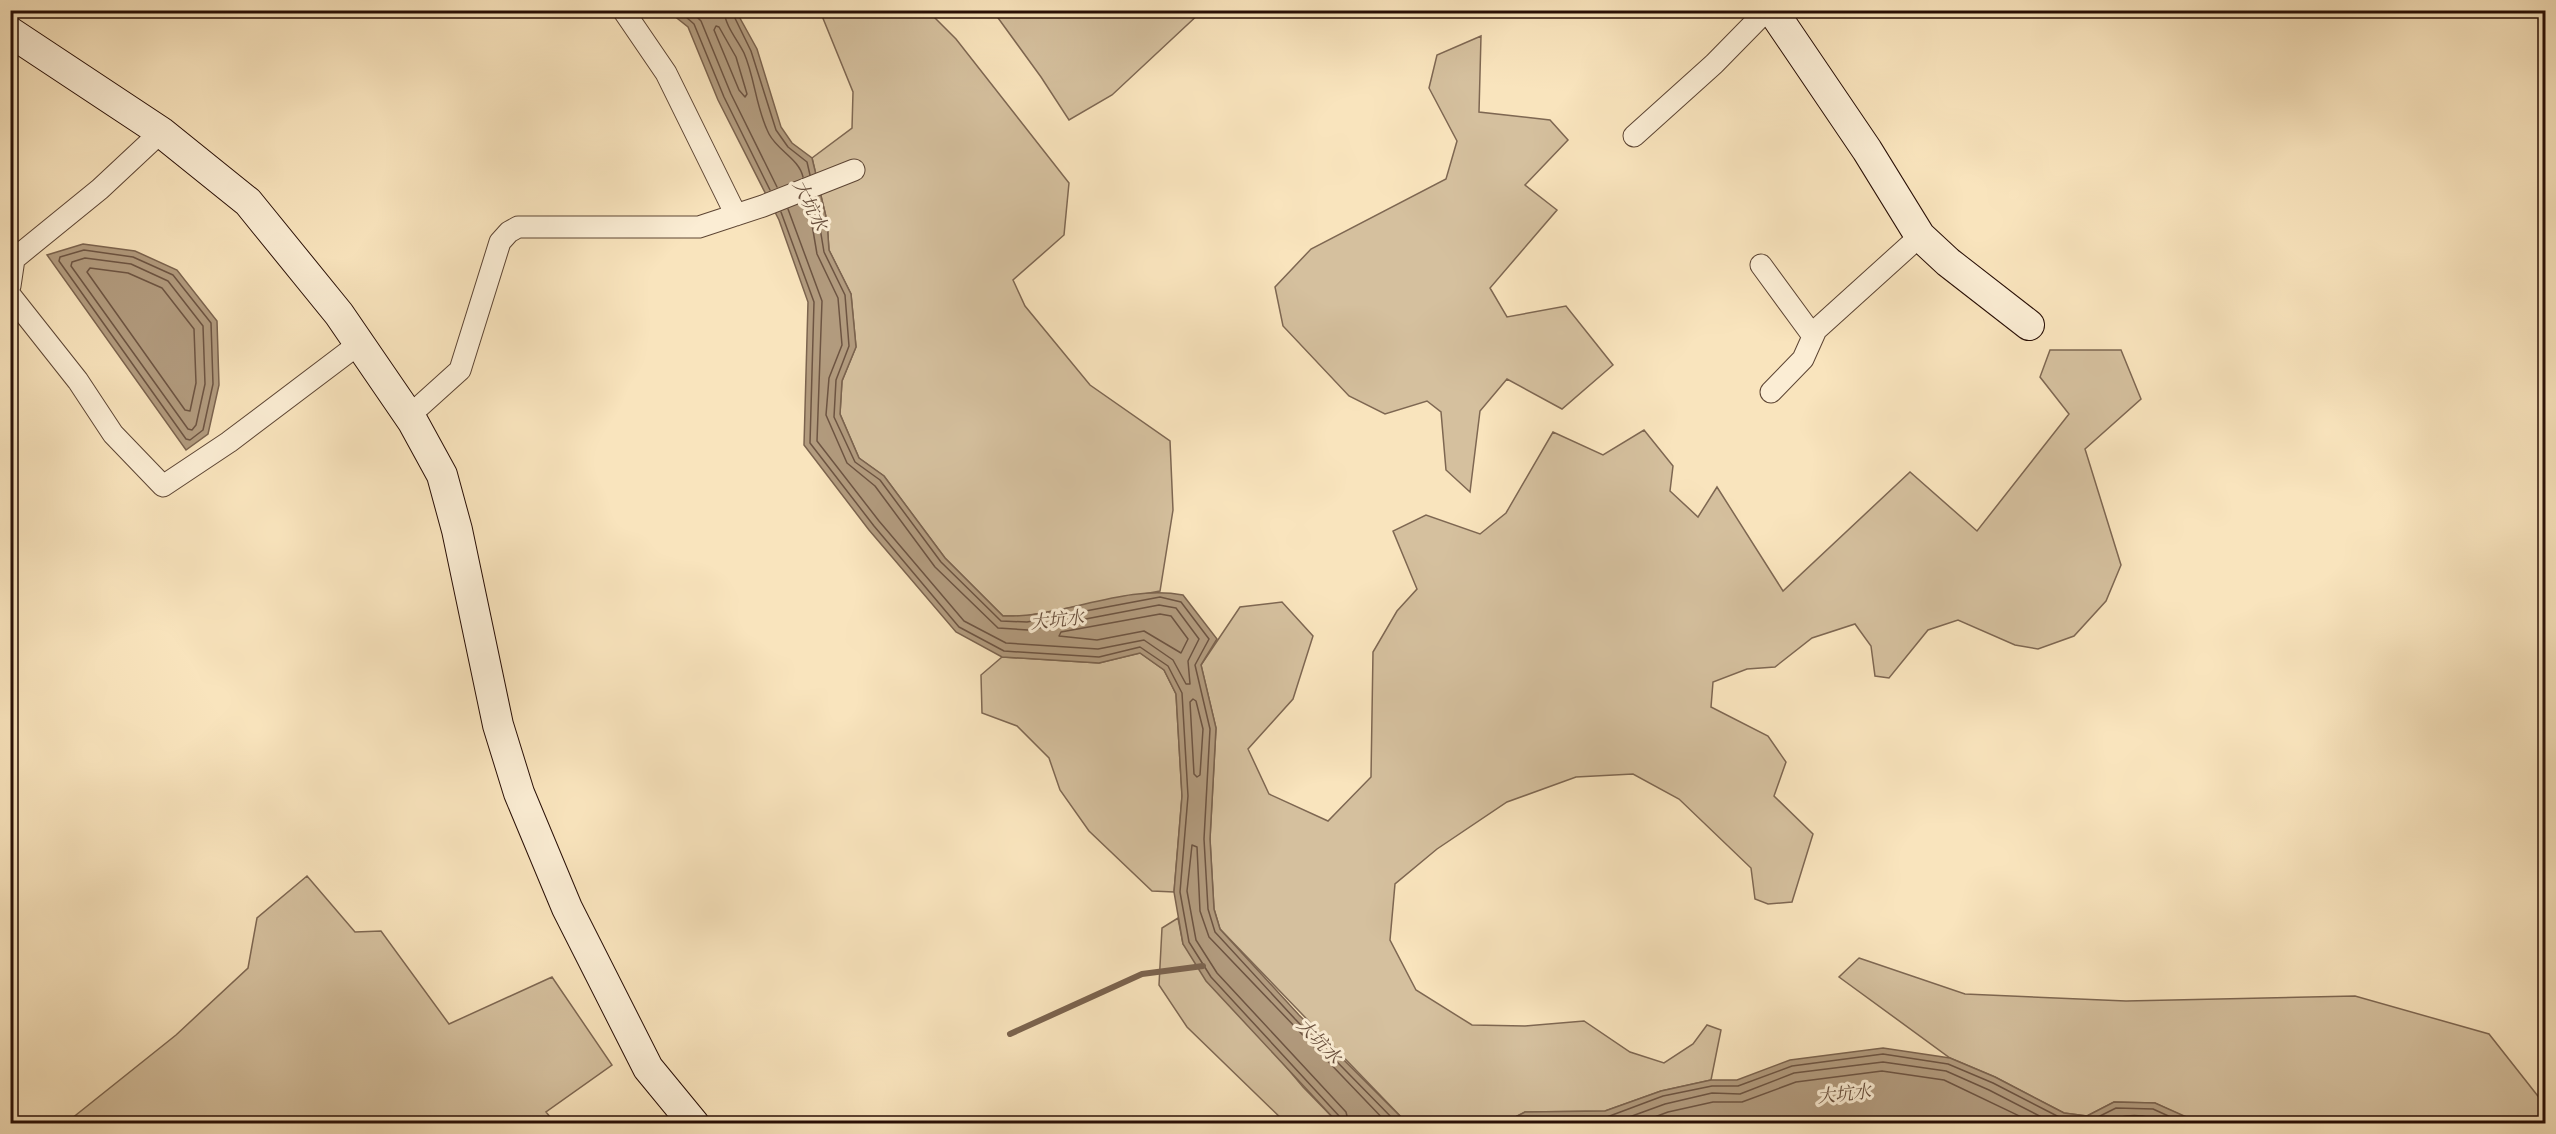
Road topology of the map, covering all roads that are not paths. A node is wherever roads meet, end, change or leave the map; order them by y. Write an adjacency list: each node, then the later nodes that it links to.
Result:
1 (623, 10): 8 (street)
2 (1767, 10): 6 (street)
3 (1772, 10): 9 (street)
4 (10, 32): 5 (street)
5 (161, 132): 11 (street); 15 (street)
6 (1634, 136)
7 (854, 170): 8 (street)
8 (736, 215): 17 (street)
9 (1920, 236): 13 (street); 14 (street)
10 (1761, 265): 14 (street)
11 (10, 286)
12 (10, 295): 15 (street)
13 (2029, 325)
14 (1813, 336): 16 (street)
15 (360, 343): 17 (street)
16 (1771, 392)
17 (409, 416): 18 (street)
18 (694, 1124)

